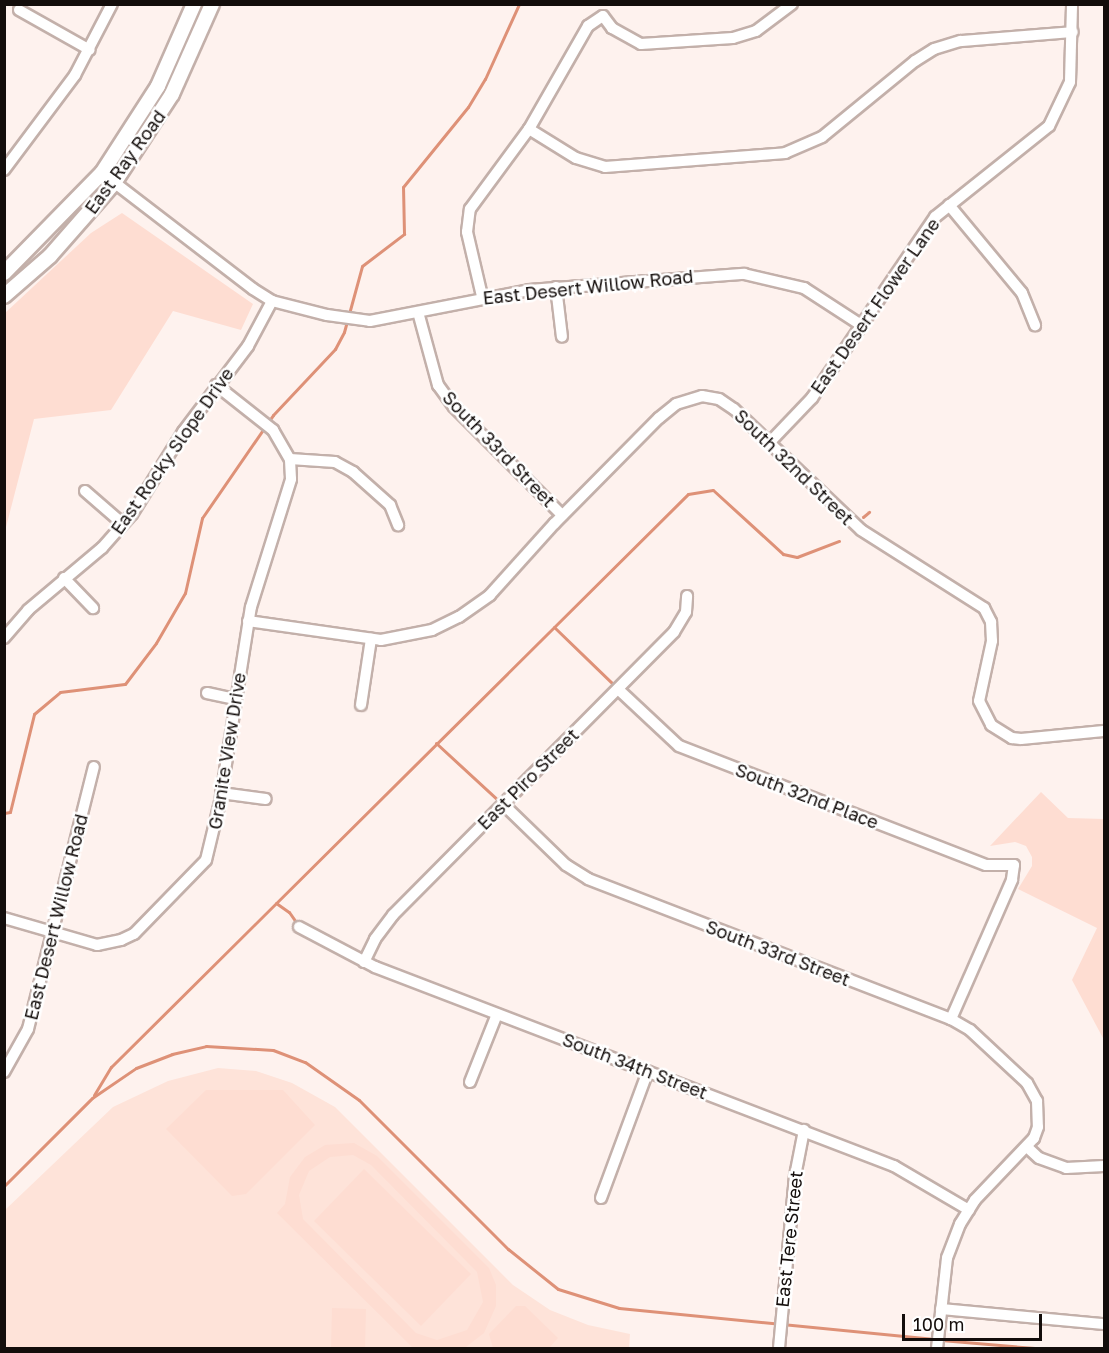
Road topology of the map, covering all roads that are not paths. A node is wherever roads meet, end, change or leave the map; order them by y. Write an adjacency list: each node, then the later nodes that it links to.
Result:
1 (112, 4): 8 (street)
2 (194, 4): 11 (main road, East Ray Road)
3 (212, 4): 12 (main road, East Ray Road)
4 (792, 4): 9 (street)
5 (1072, 4): 7 (street, East Desert Flower Lane)
6 (19, 10): 8 (street)
7 (1073, 32): 9 (street); 13 (street, East Desert Flower Lane)
8 (90, 50): 10 (street)
9 (529, 129): 17 (street)
10 (6, 166)
11 (102, 173): 12 (street); 14 (main road, East Ray Road)
12 (114, 183): 16 (main road, East Ray Road); 18 (street)
13 (949, 205): 20 (street, East Desert Flower Lane); 21 (street)
14 (4, 273)
15 (556, 287): 17 (street, East Desert Willow Road); 20 (street, East Desert Willow Road); 22 (street)
16 (4, 296)
17 (482, 296): 19 (street, East Desert Willow Road)
18 (272, 300): 19 (street, East Desert Willow Road); 23 (street, East Rocky Slope Drive)
19 (418, 312): 27 (street, South 33rd Street)
20 (861, 325): 24 (street, East Desert Flower Lane)
21 (1035, 326)
22 (562, 338)
23 (216, 385): 25 (street); 28 (street, East Rocky Slope Drive)
24 (770, 442): 27 (street, South 32nd Street); 40 (street, South 32nd Street)
25 (290, 459): 29 (street); 33 (street, Granite View Drive)
26 (85, 491): 28 (street)
27 (562, 515): 35 (street)
28 (123, 524): 30 (street, East Rocky Slope Drive)
29 (398, 525)
30 (64, 578): 32 (street); 34 (street, East Rocky Slope Drive)
31 (687, 596): 36 (street, East Piro Street)
32 (93, 608)
33 (248, 621): 35 (street); 38 (street, Granite View Drive)
34 (4, 638)
35 (371, 639): 39 (street)
36 (618, 689): 44 (street, East Piro Street); 50 (street, South 32nd Place)
37 (207, 693): 38 (street)
38 (235, 699): 42 (street, Granite View Drive)
39 (361, 705)
40 (1104, 731)
41 (94, 766): 47 (street, East Desert Willow Road)
42 (221, 793): 43 (street); 47 (street, Granite View Drive)
43 (266, 800)
44 (502, 804): 48 (street, East Piro Street); 50 (street, South 33rd Street)
45 (4, 918): 47 (street, Granite View Drive)
46 (299, 927): 48 (street, South 34th Street)
47 (53, 933): 51 (street, East Desert Willow Road)
48 (364, 962): 49 (street, South 34th Street)
49 (497, 1014): 52 (street, South 34th Street); 53 (street)
50 (951, 1019): 55 (street, South 33rd Street)
51 (6, 1065)
52 (648, 1071): 54 (street, South 34th Street); 57 (street)
53 (470, 1082)
54 (804, 1130): 58 (street, South 34th Street); 61 (street, East Tere Street)
55 (1027, 1147): 56 (street); 58 (street)
56 (1104, 1166)
57 (601, 1198)
58 (969, 1210): 59 (street)
59 (941, 1309): 60 (street); 62 (street)
60 (1104, 1324)
61 (778, 1348)
62 (937, 1348)

